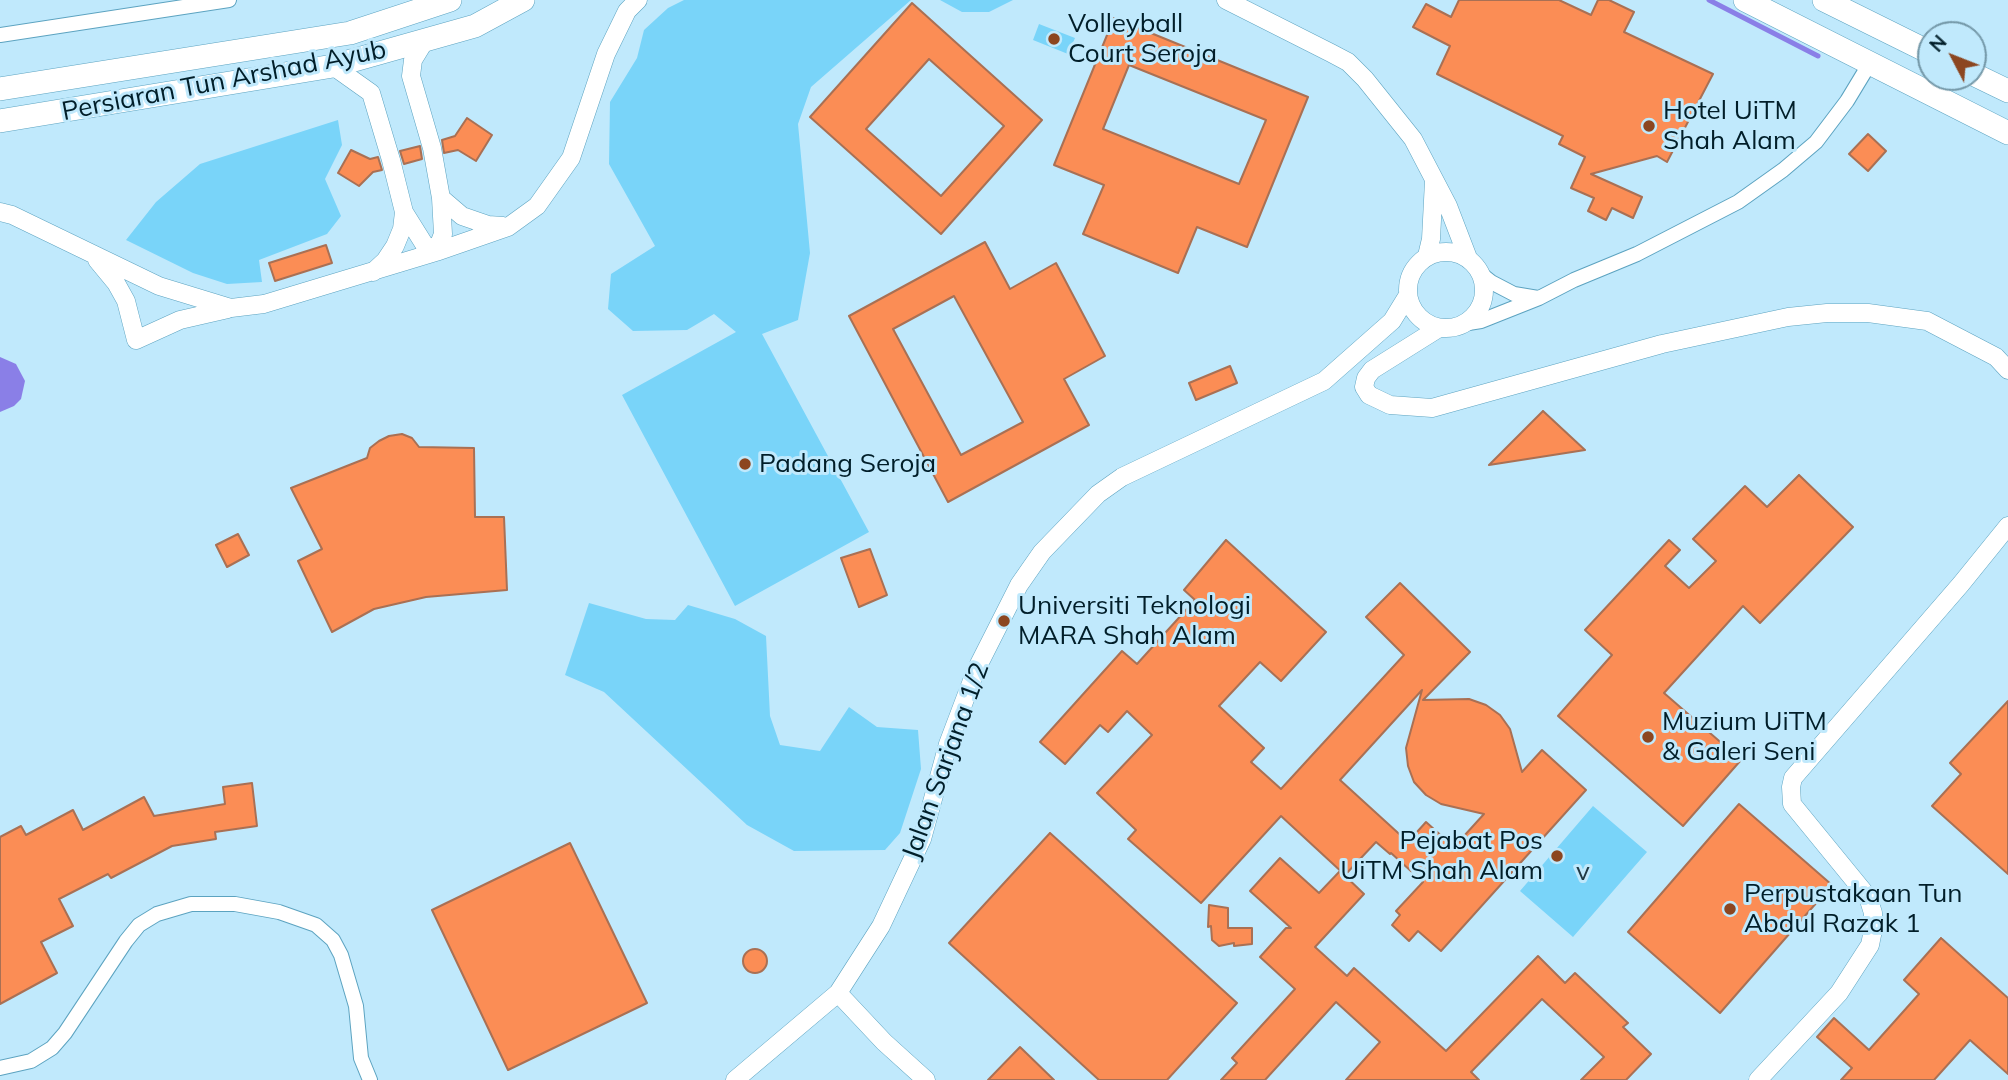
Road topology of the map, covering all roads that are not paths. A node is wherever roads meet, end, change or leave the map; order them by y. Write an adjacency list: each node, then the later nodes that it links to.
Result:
1 (229, 0): 8 (street)
2 (450, 0): 14 (main road, Persiaran Tun Arshad Ayub)
3 (523, 0): 9 (main road, Persiaran Tun Arshad Ayub)
4 (638, 0): 22 (street)
5 (1226, 0): 18 (street)
6 (1745, 0): 11 (main road)
7 (1824, 0): 10 (main road)
8 (0, 35)
9 (424, 42): 12 (main road, Persiaran Tun Arshad Ayub); 19 (street)
10 (1917, 46)
11 (1870, 63): 17 (main road); 30 (street)
12 (333, 66): 16 (main road, Persiaran Tun Arshad Ayub); 21 (street)
13 (1987, 81): 15 (main road)
14 (0, 89)
15 (2008, 91)
16 (0, 121)
17 (2008, 133)
18 (1434, 181): 25 (street); 26 (street)
19 (441, 198): 22 (street); 24 (street)
20 (0, 212): 23 (street)
21 (404, 212): 24 (street); 27 (street)
22 (508, 227): 24 (street)
23 (90, 252): 31 (street); 31 (street)
24 (436, 252): 27 (street)
25 (1427, 256): 26 (street); 29 (street)
26 (1468, 258): 28 (street)
27 (372, 273): 31 (street)
28 (1481, 274): 30 (street); 32 (street)
29 (1408, 295): 33 (street); 36 (street, Jalan Sarjana 1/2)
30 (1539, 298): 32 (street)
31 (231, 308)
32 (1462, 324): 33 (street)
33 (1439, 328): 34 (street)
34 (2008, 370)
35 (2008, 526): 41 (street)
36 (838, 993): 39 (street, Jalan Sarjana 1/2); 40 (street)
37 (0, 1068): 38 (street)
38 (370, 1080)
39 (735, 1080)
40 (926, 1080)
41 (1758, 1080)

